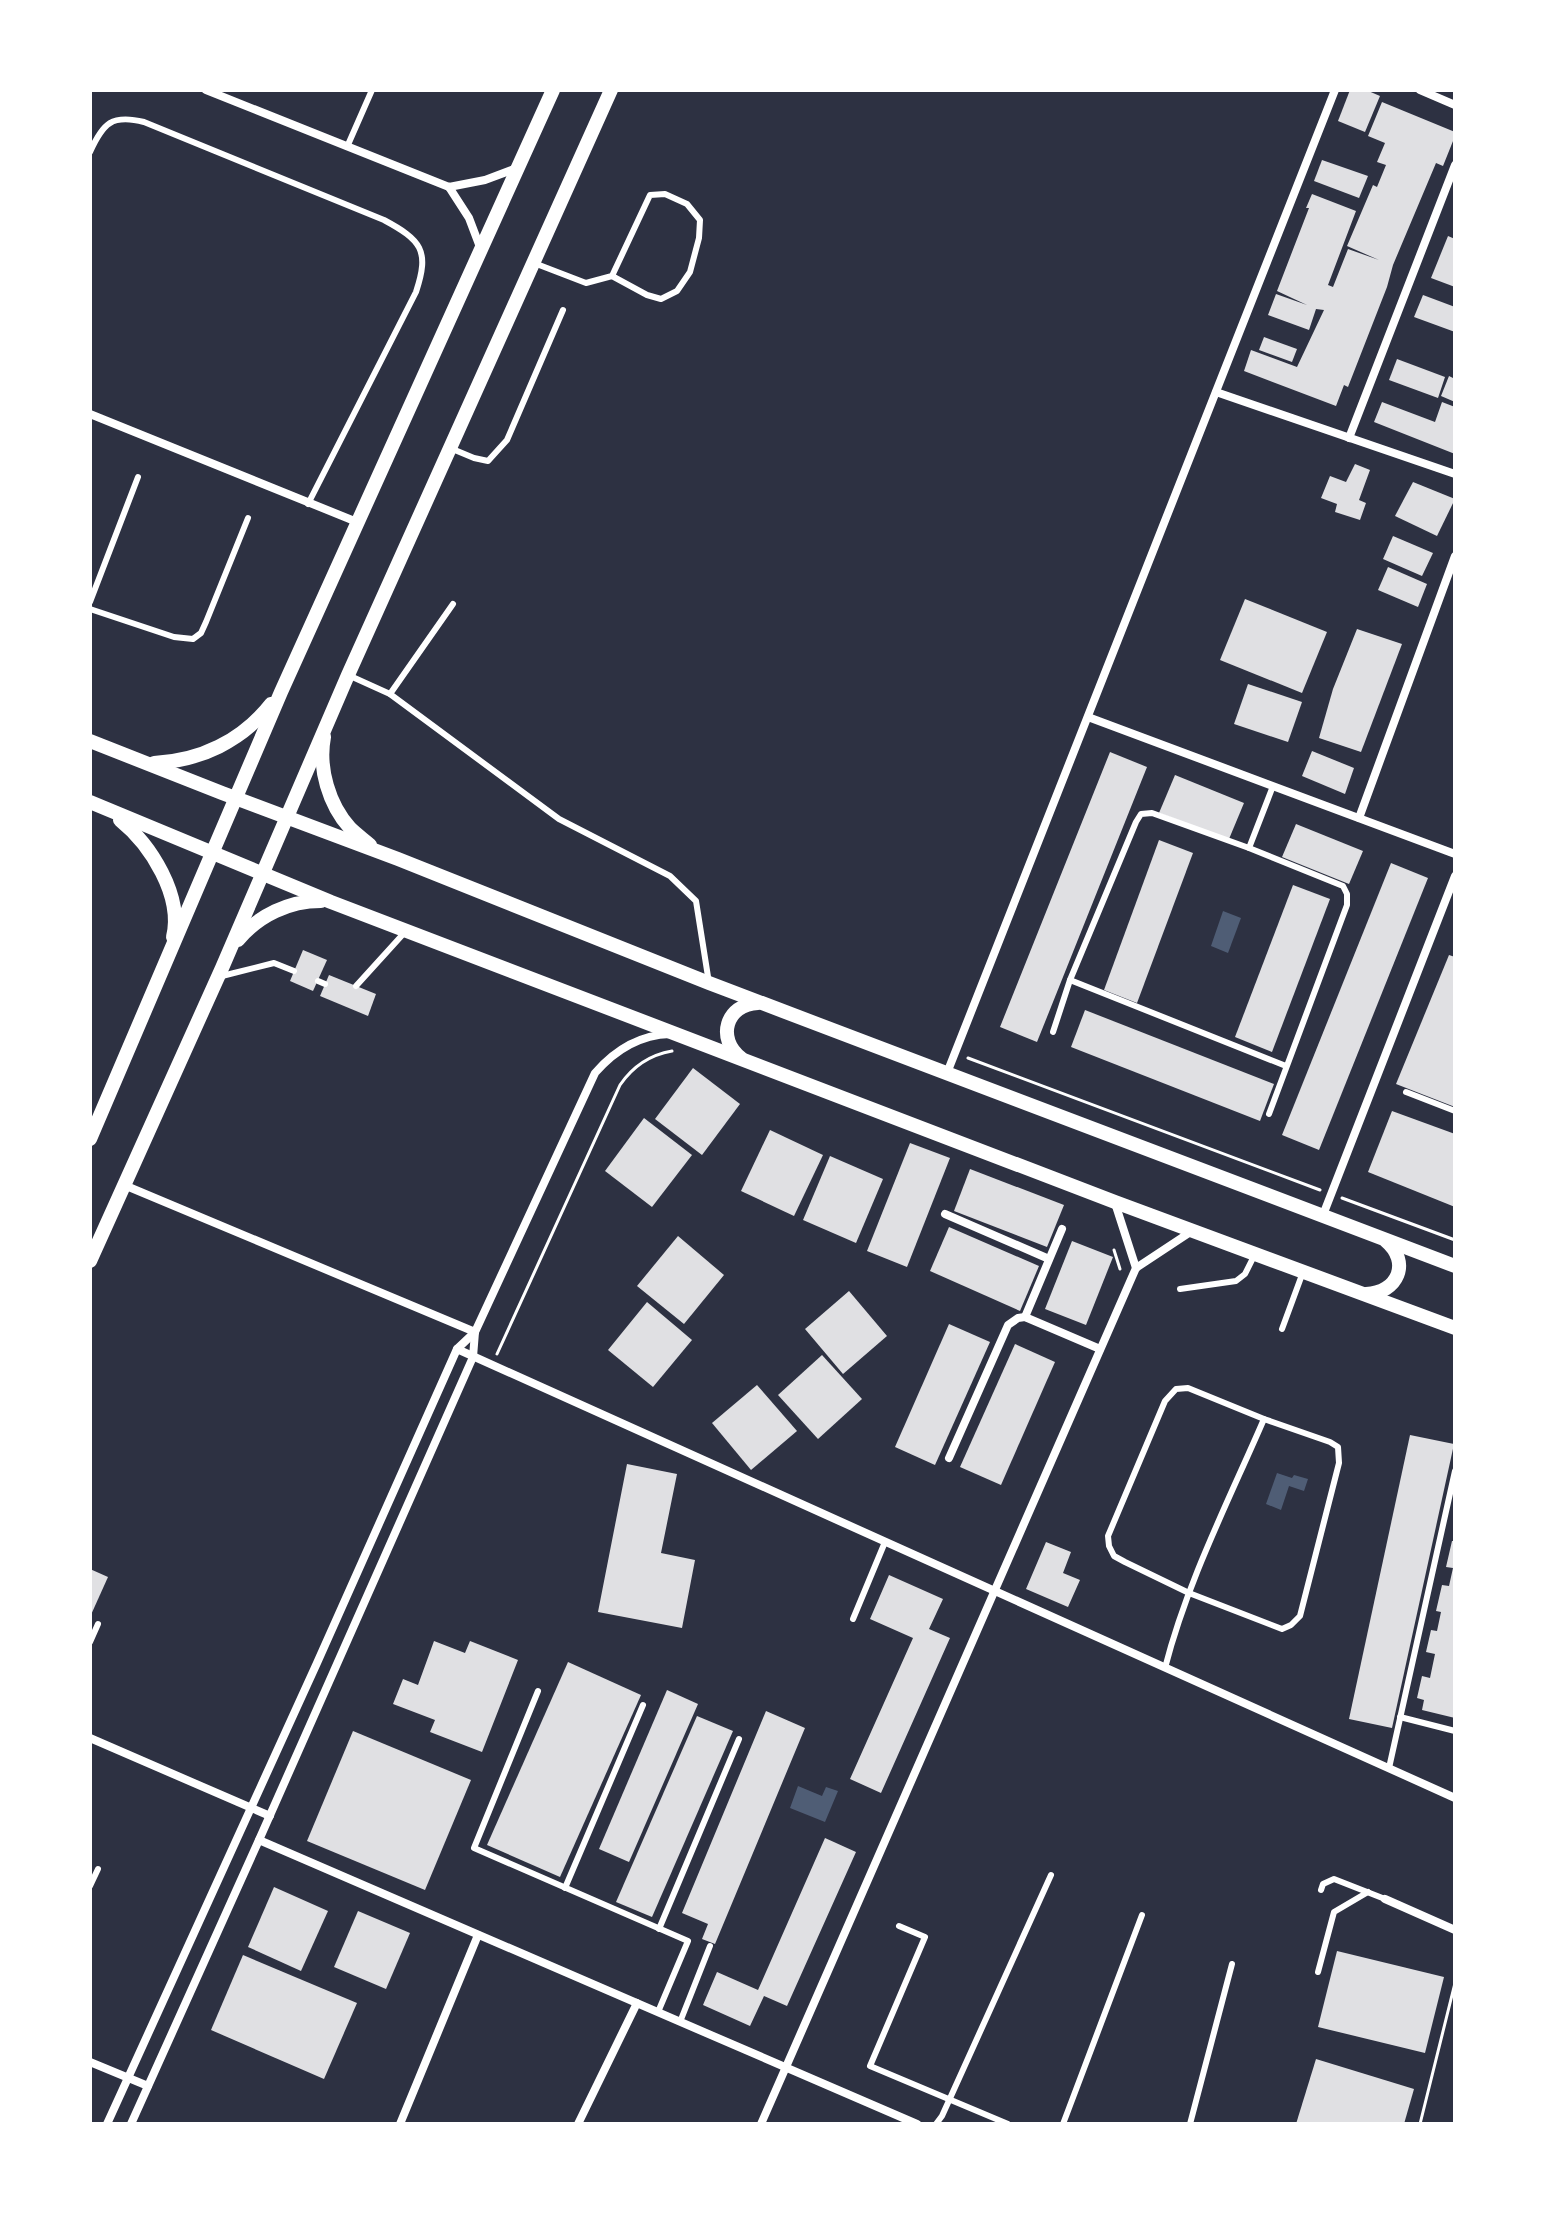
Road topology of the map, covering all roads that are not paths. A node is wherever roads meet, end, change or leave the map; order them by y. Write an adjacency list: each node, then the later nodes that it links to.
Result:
1 (208, 90): 8 (street)
2 (372, 90): 8 (lane)
3 (553, 90): 11 (street)
4 (611, 90): 14 (street)
5 (1335, 90): 17 (street)
6 (1420, 90): 7 (street)
7 (1455, 105)
8 (347, 147): 12 (street)
9 (90, 152): 23 (lane)
10 (1455, 165): 19 (street)
11 (518, 167): 12 (street); 13 (street)
12 (449, 187): 13 (street)
13 (481, 251): 25 (street)
14 (533, 263): 15 (lane); 20 (street)
15 (612, 276): 15 (lane)
16 (563, 310): 20 (lane)
17 (1216, 392): 19 (street); 34 (street)
18 (90, 414): 23 (street)
19 (1349, 438): 21 (street)
20 (450, 448): 30 (street)
21 (1455, 474)
22 (138, 477): 27 (lane)
23 (308, 504): 25 (street)
24 (248, 518): 29 (lane)
25 (357, 522): 31 (street)
26 (1455, 556): 41 (street)
27 (90, 602)
28 (453, 604): 32 (lane)
29 (90, 609)
30 (348, 675): 32 (lane); 33 (street)
31 (281, 692): 36 (street); 38 (street)
32 (390, 694): 54 (lane)
33 (329, 716): 40 (street); 45 (street)
34 (1088, 717): 37 (street); 61 (street)
35 (90, 741): 36 (street)
36 (149, 764): 38 (street)
37 (1273, 786): 41 (street); 42 (lane)
38 (236, 798): 40 (street); 43 (street)
39 (97, 805): 43 (street); 50 (street)
40 (286, 818): 45 (street); 46 (street)
41 (1359, 818): 44 (street)
42 (1249, 848): 53 (lane); 60 (lane)
43 (212, 854): 46 (street); 50 (street)
44 (1455, 854)
45 (398, 859): 54 (street)
46 (262, 875): 48 (street); 52 (street)
47 (1455, 876): 69 (street)
48 (331, 902): 49 (street); 52 (street)
49 (406, 931): 55 (lane); 58 (street)
50 (169, 954): 65 (street)
51 (294, 971): 52 (lane)
52 (220, 973): 66 (street)
53 (1070, 980): 57 (lane); 60 (lane)
54 (709, 983): 56 (street)
55 (356, 986)
56 (766, 1004): 59 (street); 61 (street)
57 (1053, 1032)
58 (675, 1034): 59 (street); 84 (street)
59 (743, 1060): 67 (street)
60 (1286, 1066): 64 (lane)
61 (947, 1073): 69 (street)
62 (1406, 1092): 63 (lane)
63 (1455, 1111)
64 (1269, 1114)
65 (90, 1139)
66 (124, 1185): 75 (street); 84 (street)
67 (1115, 1202): 71 (street); 77 (street)
68 (945, 1214): 74 (street)
69 (1323, 1215): 72 (street)
70 (1062, 1229): 74 (street)
71 (1192, 1231): 73 (street); 77 (street)
72 (1380, 1237): 76 (street); 80 (street)
73 (1255, 1254): 78 (street); 79 (lane)
74 (1049, 1259): 81 (street)
75 (90, 1261)
76 (1455, 1266)
77 (1136, 1268): 86 (street)
78 (1303, 1272): 80 (street); 83 (lane)
79 (1180, 1289)
80 (1358, 1292): 82 (street)
81 (1025, 1317): 86 (street); 89 (street)
82 (1455, 1328)
83 (1282, 1329)
84 (475, 1332): 85 (street); 87 (street)
85 (457, 1349): 87 (street); 106 (street)
86 (1100, 1349): 92 (street)
87 (473, 1357): 91 (street); 107 (street)
88 (1264, 1419): 93 (lane); 93 (lane); 93 (lane)
89 (949, 1458)
90 (1455, 1471): 100 (lane)
91 (885, 1542): 92 (street); 94 (lane)
92 (994, 1591): 97 (street); 128 (street)
93 (1189, 1593): 97 (lane)
94 (853, 1619)
95 (98, 1624): 96 (lane)
96 (90, 1642)
97 (1165, 1668): 104 (street)
98 (538, 1691): 112 (lane)
99 (643, 1705): 112 (lane)
100 (1400, 1717): 101 (lane); 104 (lane)
101 (1455, 1731)
102 (90, 1738): 106 (street)
103 (739, 1739): 118 (lane)
104 (1389, 1768): 105 (street)
105 (1455, 1798)
106 (252, 1807): 107 (street); 129 (street)
107 (270, 1816): 108 (street)
108 (259, 1840): 120 (street); 130 (street)
109 (98, 1869): 111 (lane)
110 (1051, 1875): 131 (lane)
111 (90, 1886)
112 (565, 1888): 118 (lane)
113 (1321, 1890): 114 (lane)
114 (1368, 1892): 115 (lane); 123 (lane)
115 (1385, 1899): 119 (street)
116 (1142, 1915): 140 (lane)
117 (899, 1926): 131 (lane)
118 (659, 1929): 125 (lane)
119 (1455, 1930)
120 (478, 1935): 124 (street); 134 (street)
121 (710, 1946): 126 (lane)
122 (1232, 1964): 141 (lane)
123 (1318, 1972)
124 (637, 2003): 125 (street); 135 (street)
125 (658, 2012): 126 (street)
126 (680, 2022): 128 (street)
127 (90, 2062): 129 (street)
128 (786, 2068): 136 (street); 137 (street)
129 (127, 2079): 130 (street); 132 (street)
130 (148, 2086): 133 (street)
131 (949, 2099): 138 (lane); 139 (lane)
132 (107, 2124)
133 (131, 2124)
134 (400, 2124)
135 (578, 2124)
136 (761, 2124)
137 (917, 2124)
138 (936, 2124)
139 (1008, 2124)
140 (1063, 2124)
141 (1190, 2124)

